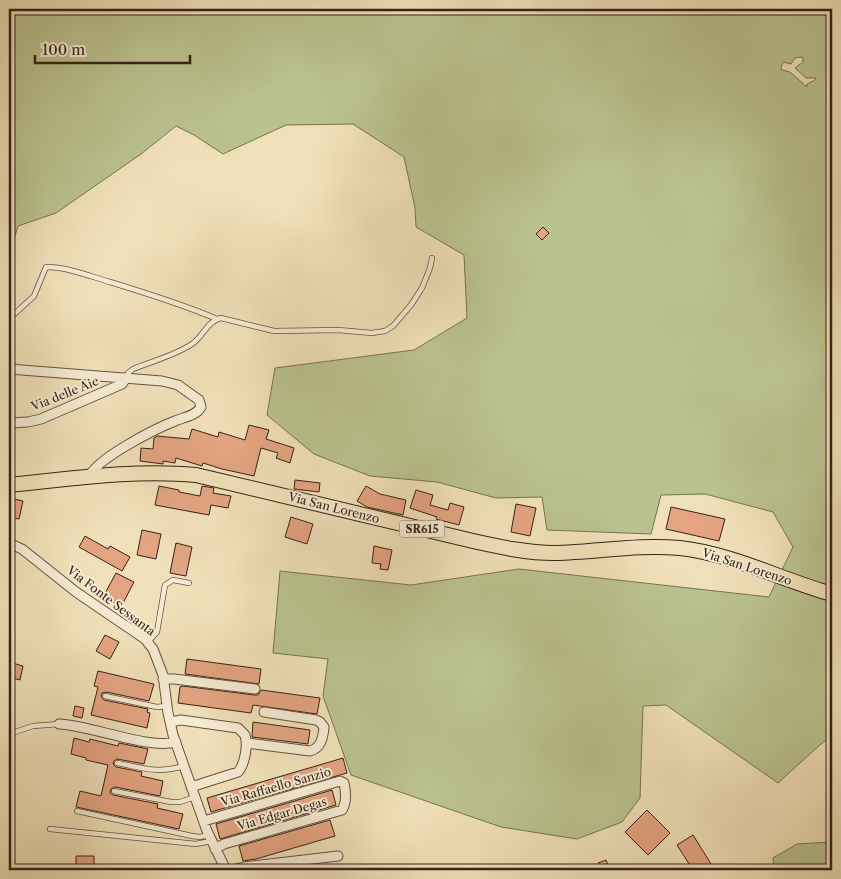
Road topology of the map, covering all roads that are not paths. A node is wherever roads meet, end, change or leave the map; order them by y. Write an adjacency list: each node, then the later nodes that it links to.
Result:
1 (432, 258): 3 (lane)
2 (9, 319): 3 (lane)
3 (216, 319): 5 (lane)
4 (9, 369): 5 (street)
5 (126, 378): 6 (street, Via delle Aie); 7 (street)
6 (9, 423)
7 (89, 478): 8 (main road, Via San Lorenzo / SR615); 11 (main road, Via San Lorenzo / SR615)
8 (9, 485)
9 (9, 545): 12 (street, Via Fonte Sessanta)
10 (190, 583): 12 (lane)
11 (832, 594)
12 (148, 642): 13 (street, Via Fonte Sessanta)
13 (163, 679): 14 (street); 16 (street, Via Fonte Sessanta)
14 (255, 689)
15 (105, 696): 16 (lane)
16 (167, 706): 18 (street, Via Fonte Sessanta)
17 (264, 712): 22 (street)
18 (170, 722): 21 (street, Via Fonte Sessanta); 22 (street)
19 (58, 724): 20 (lane); 21 (street)
20 (9, 734)
21 (176, 742): 24 (street, Via Fonte Sessanta)
22 (247, 743): 25 (street)
23 (117, 763): 24 (lane)
24 (184, 766): 25 (street, Via Fonte Sessanta)
25 (191, 786): 28 (street, Via Fonte Sessanta)
26 (114, 791): 28 (lane)
27 (346, 795): 30 (street, Via Raffaello Sanzio); 32 (street, Via Edgar Degas)
28 (195, 797): 30 (street, Via Fonte Sessanta)
29 (77, 811): 32 (lane)
30 (204, 821): 32 (street, Via Fonte Sessanta)
31 (50, 830): 32 (lane)
32 (211, 842): 34 (street, Via Fonte Sessanta)
33 (338, 856): 35 (street)
34 (226, 870)
35 (232, 870)

